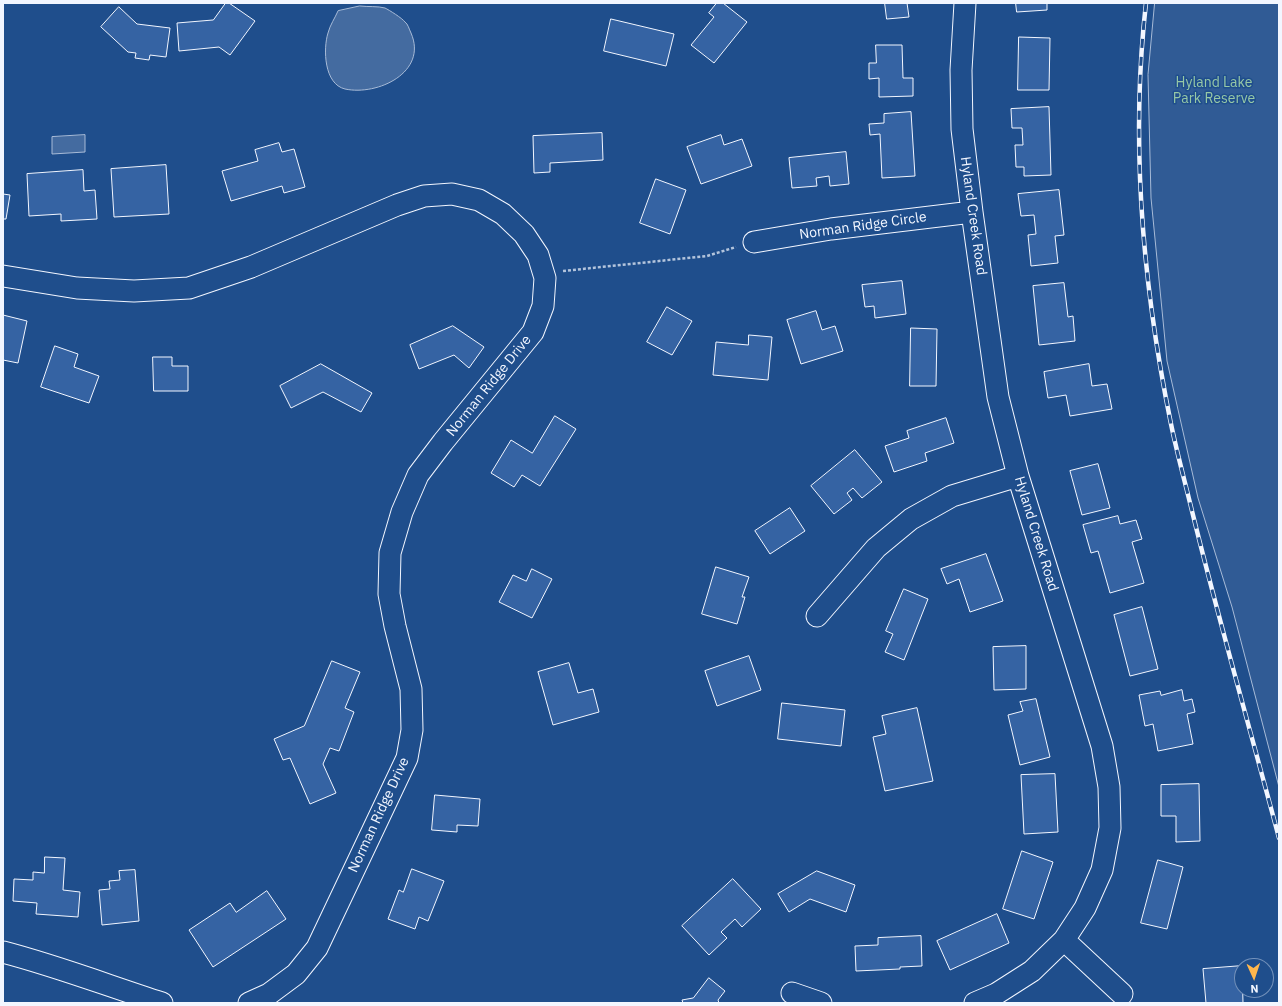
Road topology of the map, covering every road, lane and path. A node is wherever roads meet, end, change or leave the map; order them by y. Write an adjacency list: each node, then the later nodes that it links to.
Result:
1 (965, 3): 2 (street, Hyland Creek Road)
2 (972, 212): 3 (street, Norman Ridge Circle); 6 (street, Hyland Creek Road)
3 (754, 242): 5 (path)
4 (3, 276): 5 (street, Norman Ridge Drive)
5 (545, 278): 13 (street, Norman Ridge Drive)
6 (1018, 476): 7 (street); 8 (street, Hyland Creek Road)
7 (817, 616)
8 (1064, 940): 11 (street); 15 (street, Hyland Creek Road)
9 (3, 952): 12 (street)
10 (792, 993): 14 (street)
11 (1122, 994)
12 (162, 1003)
13 (249, 1003)
14 (821, 1003)
15 (974, 1003)

